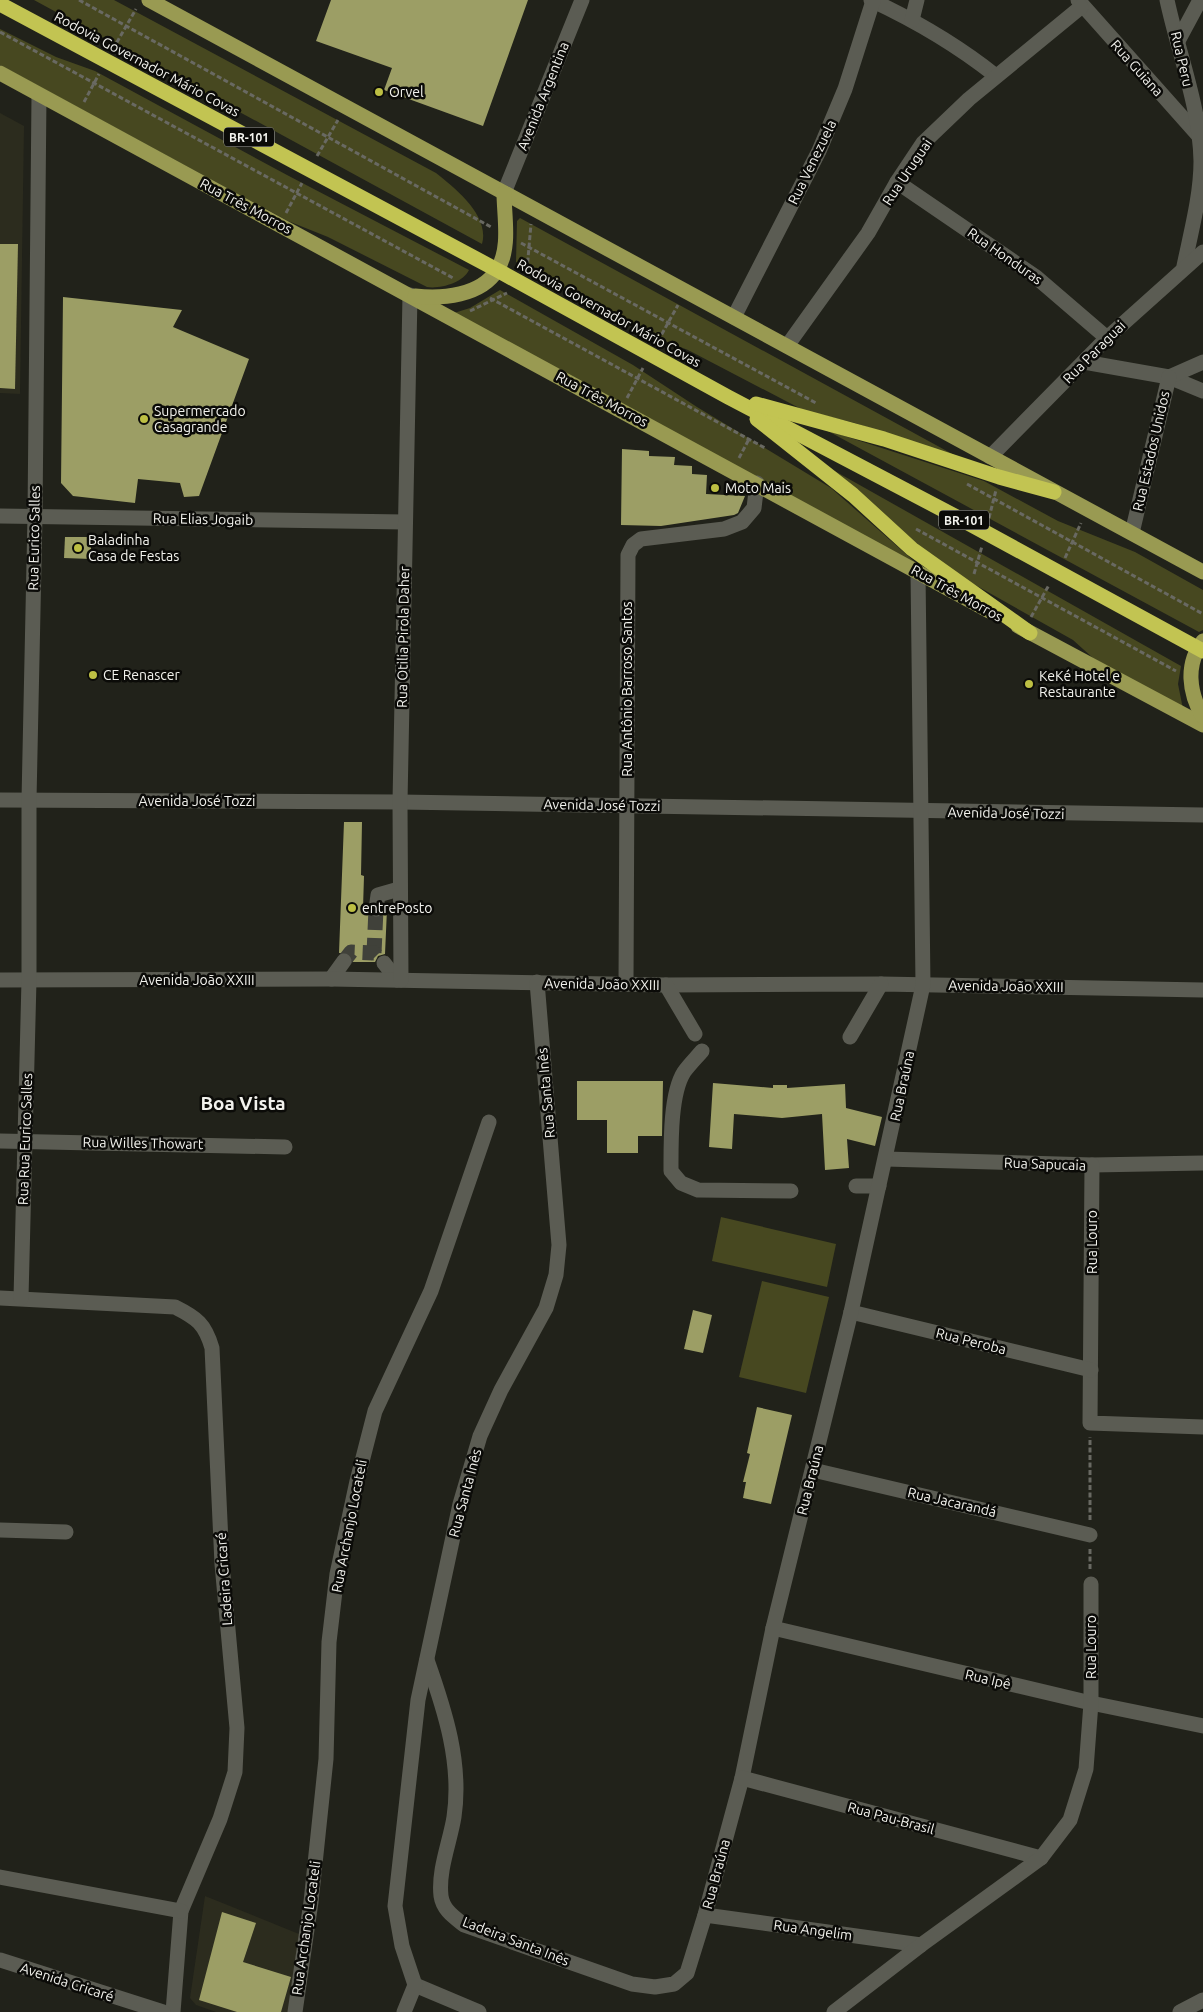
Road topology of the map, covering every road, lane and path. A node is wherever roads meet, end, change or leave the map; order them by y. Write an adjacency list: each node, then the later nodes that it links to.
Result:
1 (79, 0): 19 (path)
2 (150, 0): 18 (main road)
3 (582, 0): 18 (street, Avenida Argentina)
4 (917, 0): 10 (street)
5 (1167, 0): 12 (street, Rua Peru)
6 (1200, 0): 12 (street)
7 (872, 1): 10 (street); 25 (street, Rua Venezuela)
8 (1079, 3): 14 (street, Rua Uruguai); 16 (street, Rua Guiana)
9 (0, 4): 22 (highway, Rodovia Governador Mário Covas / BR-101)
10 (912, 20): 14 (street)
11 (0, 32): 23 (path)
12 (1178, 41): 16 (street, Rua Peru)
13 (0, 73): 15 (main road, Rua Três Morros)
14 (996, 76): 17 (street, Rua Uruguai)
15 (39, 95): 24 (main road, Rua Três Morros); 42 (street, Rua Eurico Salles)
16 (1198, 136): 21 (street, Rua Peru)
17 (897, 182): 26 (street, Rua Honduras); 27 (street, Rua Uruguai)
18 (504, 193): 19 (main road); 25 (main road)
19 (506, 235): 22 (main road); 33 (path)
20 (1203, 252): 21 (street, Rua Paraguai)
21 (1184, 266): 26 (street, Rua Paraguai)
22 (498, 270): 23 (main road); 32 (highway, Rodovia Governador Mário Covas / BR-101)
23 (473, 289): 24 (main road); 34 (path)
24 (410, 295): 37 (main road, Rua Três Morros); 43 (street, Rua Otilia Pirola Daher)
25 (734, 317): 27 (main road)
26 (1106, 338): 28 (street, Rua Paraguai)
27 (788, 346): 36 (main road)
28 (1084, 362): 30 (street); 36 (street, Rua Paraguai)
29 (1203, 362): 30 (street, Rua Estados Unidos)
30 (1169, 377): 31 (street); 45 (street, Rua Estados Unidos)
31 (1203, 391)
32 (728, 397): 40 (highway); 49 (highway); 50 (highway, Rodovia Governador Mário Covas / BR-101)
33 (824, 406)
34 (749, 439): 35 (path); 37 (path)
35 (766, 448)
36 (990, 457): 40 (main road)
37 (732, 470): 39 (main road, Rua Três Morros)
38 (960, 481): 48 (path)
39 (757, 483): 46 (main road, Rua Três Morros); 57 (street, Rua Antônio Barroso Santos)
40 (1054, 492): 45 (main road)
41 (0, 516): 42 (street, Rua Elias Jogaib)
42 (35, 516): 43 (street, Rua Elias Jogaib); 55 (street, Rua Eurico Salles)
43 (405, 522): 56 (street, Rua Otilia Pirola Daher)
44 (911, 527): 51 (path)
45 (1132, 533): 47 (main road)
46 (918, 572): 49 (main road, Rua Três Morros); 58 (street, Rua Braúna)
47 (1203, 572)
48 (1203, 614)
49 (1030, 633): 53 (main road, Rua Três Morros)
50 (1201, 647): 51 (main road)
51 (1190, 679): 52 (main road)
52 (1203, 717)
53 (1203, 726)
54 (0, 800): 55 (street, Avenida José Tozzi)
55 (28, 800): 56 (street, Avenida José Tozzi); 66 (street, Rua Eurico Salles)
56 (400, 802): 57 (street, Avenida José Tozzi); 60 (street, Rua Otilia Pirola Daher)
57 (627, 805): 58 (street, Avenida José Tozzi); 69 (street, Rua Antônio Barroso Santos)
58 (919, 811): 59 (street, Avenida José Tozzi); 72 (street, Rua Braúna)
59 (1203, 815)
60 (399, 889): 61 (street); 67 (street, Rua Otilia Pirola Daher)
61 (376, 909)
62 (344, 961): 64 (street)
63 (384, 963): 67 (street)
64 (331, 979): 66 (street, Avenida João XXIII); 67 (street, Avenida João XXIII)
65 (0, 980): 66 (street, Avenida João XXIII)
66 (29, 980): 79 (street, Rua Rua Eurico Salles)
67 (399, 980): 68 (street, Avenida João XXIII)
68 (538, 982): 69 (street, Avenida João XXIII); 99 (street, Rua Santa Inês)
69 (626, 984): 71 (street, Avenida João XXIII)
70 (881, 984): 71 (street, Avenida João XXIII); 72 (street, Avenida João XXIII); 75 (street)
71 (666, 985): 74 (street)
72 (923, 985): 73 (street, Avenida João XXIII); 81 (street, Rua Braúna)
73 (1203, 990)
74 (695, 1034)
75 (850, 1037)
76 (702, 1052): 86 (street)
77 (489, 1122): 114 (street, Rua Archanjo Locateli)
78 (0, 1140): 79 (street, Rua Willes Thowart)
79 (25, 1141): 80 (street, Rua Willes Thowart); 88 (street, Rua Rua Eurico Salles)
80 (286, 1146)
81 (886, 1159): 83 (street, Rua Sapucaia); 85 (street, Rua Braúna)
82 (1203, 1163): 83 (street, Rua Sapucaia)
83 (1092, 1165): 90 (street, Rua Louro)
84 (856, 1186): 85 (street)
85 (879, 1186): 89 (street, Rua Braúna)
86 (791, 1191)
87 (0, 1298): 88 (street, Ladeira Cricaré)
88 (21, 1298): 105 (street, Ladeira Cricaré)
89 (851, 1312): 90 (street, Rua Peroba); 93 (street, Rua Braúna)
90 (1091, 1370): 91 (street, Rua Louro)
91 (1090, 1423): 92 (street); 96 (path)
92 (1203, 1426)
93 (813, 1470): 96 (street, Rua Jacarandá); 98 (street, Rua Braúna)
94 (0, 1530): 95 (street)
95 (66, 1532)
96 (1090, 1535): 97 (path)
97 (1090, 1584): 100 (street, Rua Louro)
98 (773, 1628): 100 (street, Rua Ipê); 102 (street, Rua Braúna)
99 (428, 1660): 109 (street, Ladeira Santa Inês); 110 (street, Rua Santa Inês)
100 (1091, 1703): 101 (street, Rua Ipê); 103 (street, Rua Louro)
101 (1203, 1726)
102 (742, 1778): 103 (street, Rua Pau-Brasil); 106 (street, Rua Braúna)
103 (1041, 1858): 107 (street, Rua Louro)
104 (0, 1877): 105 (street)
105 (181, 1911): 113 (street, Ladeira Cricaré)
106 (706, 1915): 107 (street, Rua Angelim); 109 (street, Rua Braúna)
107 (921, 1944): 117 (street, Rua Louro)
108 (0, 1960): 112 (street, Avenida Cricaré)
109 (687, 1973)
110 (415, 1985): 115 (street); 116 (street)
111 (1203, 2000): 118 (street)
112 (163, 2012)
113 (173, 2012)
114 (295, 2012)
115 (404, 2012)
116 (479, 2012)
117 (834, 2012)
118 (1180, 2012)

